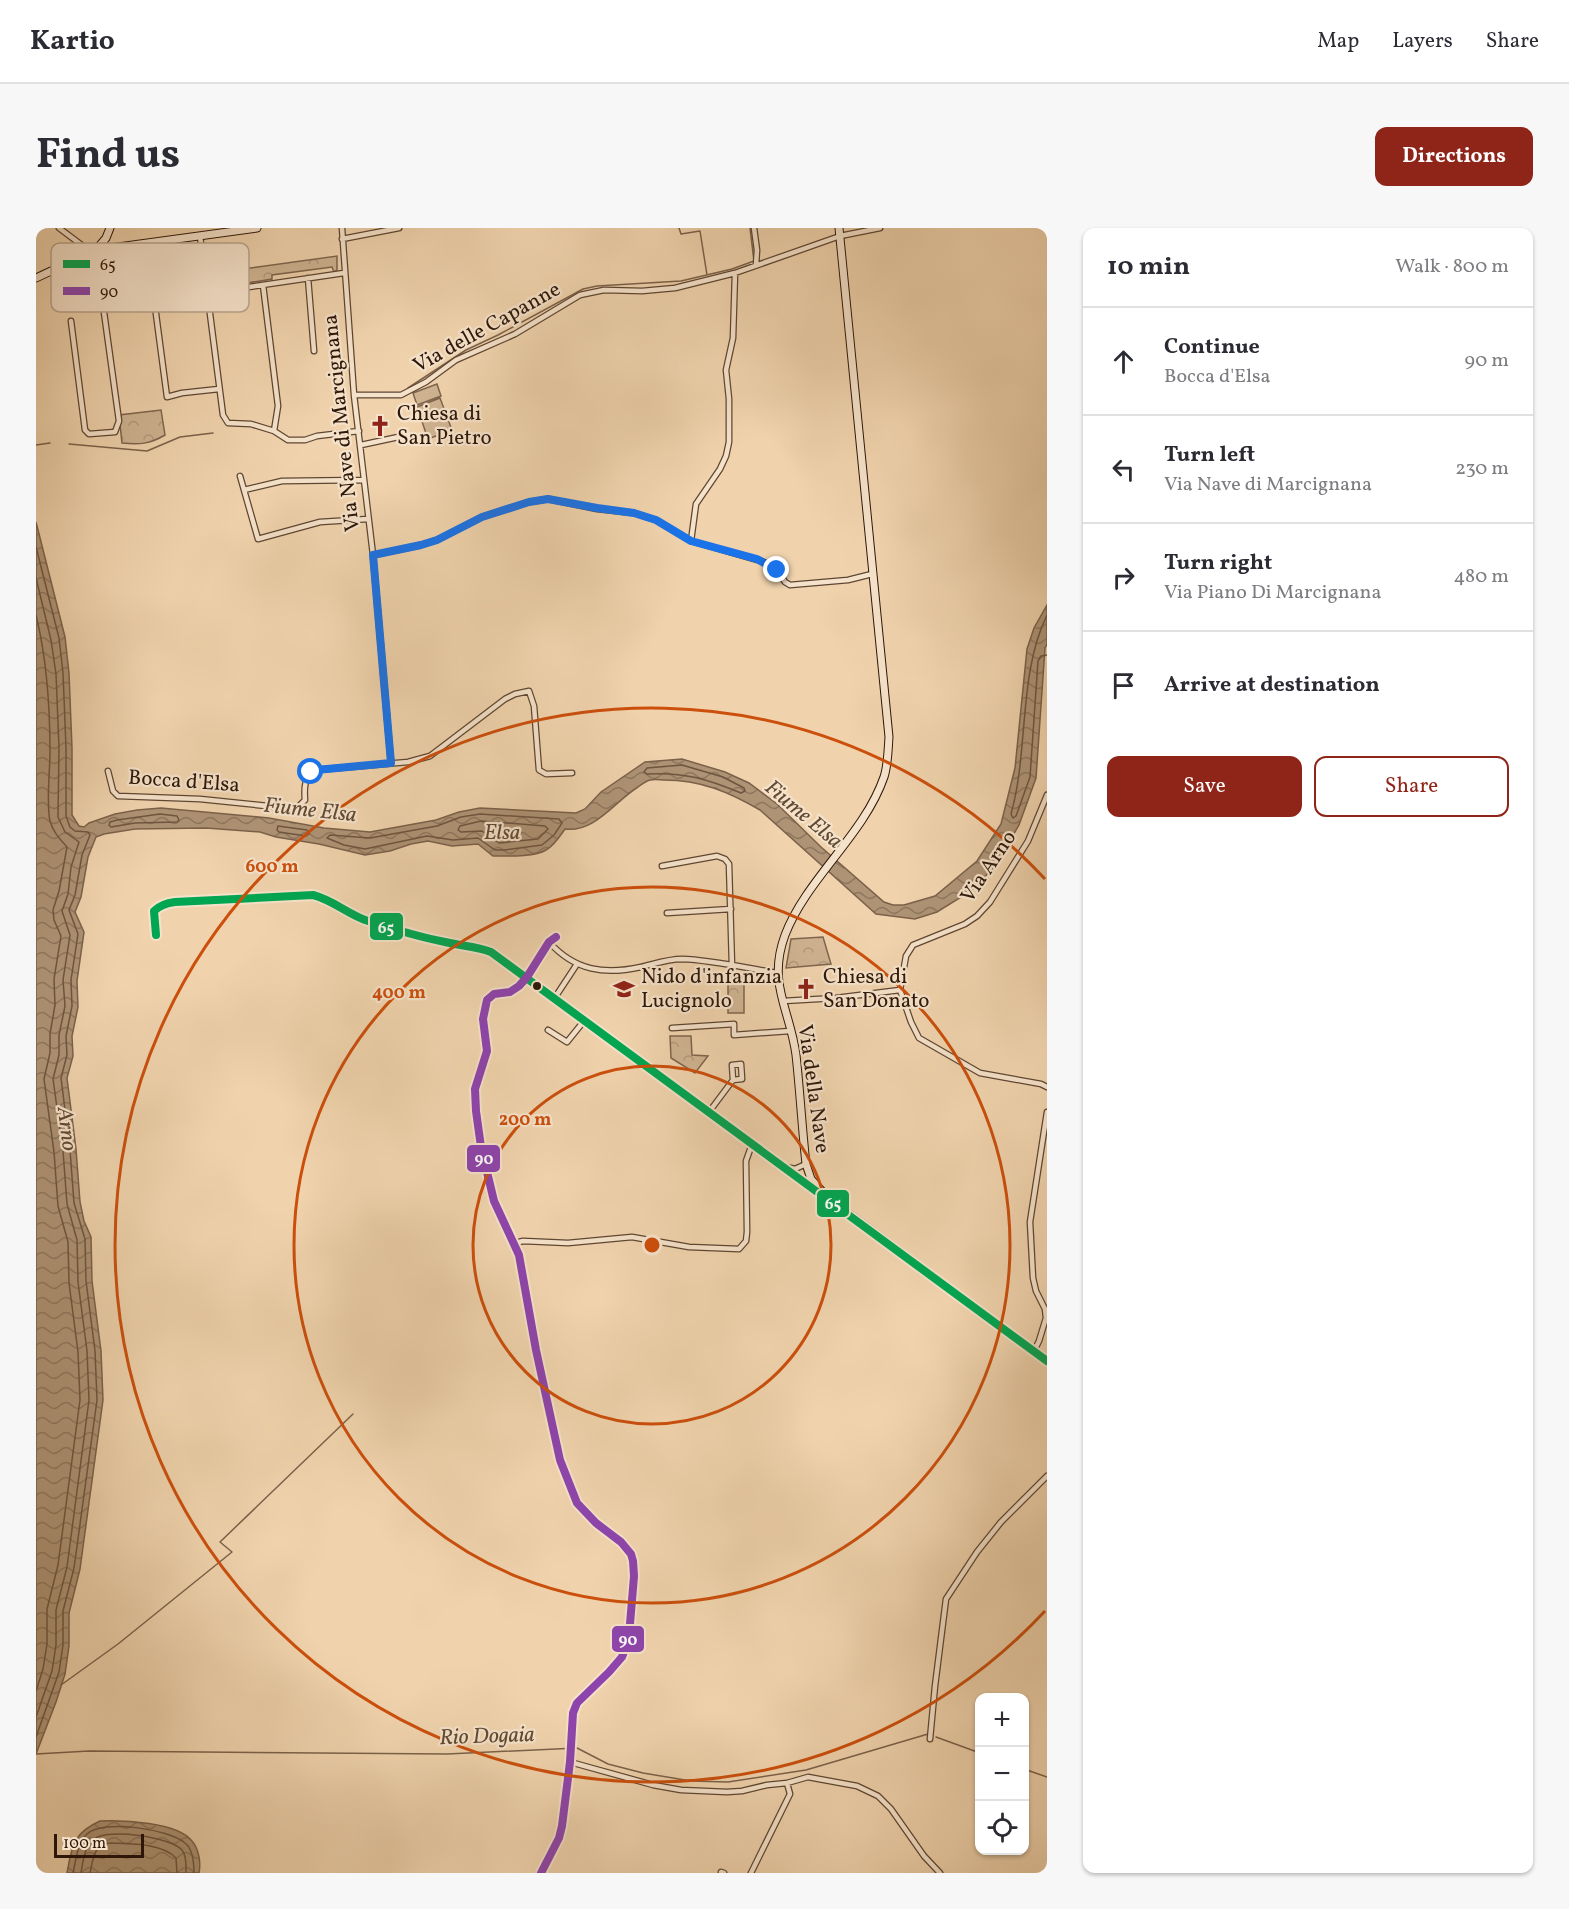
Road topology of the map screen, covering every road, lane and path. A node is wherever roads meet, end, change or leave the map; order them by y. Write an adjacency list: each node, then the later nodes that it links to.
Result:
1 (60, 228): 12 (street)
2 (110, 228): 13 (street)
3 (257, 228): 9 (street)
4 (342, 228): 11 (street, Via Nave di Marcignana)
5 (399, 228): 11 (street)
6 (754, 228): 16 (street)
7 (839, 228): 10 (street, Via della Nave)
8 (880, 228): 10 (street, Via delle Capanne)
9 (200, 236): 14 (street); 15 (street)
10 (840, 236): 16 (street, Via delle Capanne); 41 (street, Via della Nave)
11 (342, 239): 18 (street, Via Nave di Marcignana)
12 (82, 243)
13 (101, 243)
14 (150, 243)
15 (201, 243)
16 (756, 265): 19 (street, Via delle Capanne)
17 (51, 271): 20 (street)
18 (344, 273): 21 (street); 30 (street, Via Nave di Marcignana)
19 (735, 273): 30 (street, Via delle Capanne); 39 (street)
20 (36, 278)
21 (308, 278): 22 (street); 28 (street)
22 (263, 285): 23 (street); 31 (street)
23 (249, 287)
24 (104, 312): 27 (street)
25 (156, 312): 29 (street)
26 (210, 312): 29 (street)
27 (71, 321)
28 (314, 351)
29 (219, 389): 31 (street)
30 (354, 395): 32 (street, Via Nave di Marcignana)
31 (274, 431): 32 (street)
32 (359, 431): 34 (street, Via Nave di Marcignana)
33 (404, 436): 34 (street)
34 (361, 445): 36 (street, Via Nave di Marcignana)
35 (240, 476): 37 (street)
36 (364, 480): 37 (street); 38 (street, Via Nave di Marcignana)
37 (244, 490): 38 (street)
38 (368, 519): 40 (street, Via Nave di Marcignana)
39 (691, 541): 40 (street); 41 (street)
40 (373, 555): 42 (street, Via Nave di Marcignana)
41 (872, 574): 54 (street, Via della Nave)
42 (391, 763): 43 (street, Bocca d'Elsa); 44 (street)
43 (108, 771)
44 (572, 772)
45 (1047, 795): 56 (street, Via Arno)
46 (662, 866): 47 (street)
47 (731, 909): 48 (street); 53 (street)
48 (667, 913)
49 (156, 935): 55 (street)
50 (556, 937): 51 (street)
51 (549, 942): 52 (street); 55 (street)
52 (578, 963): 53 (street); 57 (street)
53 (732, 966): 54 (street)
54 (777, 973): 58 (street, Via della Nave)
55 (527, 977): 57 (street); 72 (street)
56 (900, 990): 58 (street); 64 (street)
57 (554, 999): 59 (street)
58 (783, 1001): 62 (street, Via della Nave)
59 (584, 1021): 61 (street); 65 (street)
60 (672, 1028): 62 (street)
61 (548, 1030)
62 (790, 1031): 69 (street, Via della Nave)
63 (733, 1080): 65 (street)
64 (1047, 1087)
65 (710, 1112): 67 (street)
66 (1047, 1112): 73 (street)
67 (752, 1144): 68 (street); 72 (street)
68 (785, 1167): 69 (street); 70 (street)
69 (807, 1167): 70 (street); 71 (street, Via della Nave)
70 (794, 1174): 71 (street)
71 (828, 1198): 73 (street, Via della Nave)
72 (514, 1243): 77 (street)
73 (1034, 1351): 74 (street, Via della Nave)
74 (1047, 1361)
75 (1047, 1476): 76 (street)
76 (930, 1739)
77 (570, 1762): 78 (street); 79 (street)
78 (788, 1783): 80 (street); 81 (street)
79 (541, 1873)
80 (751, 1873)
81 (940, 1873)

